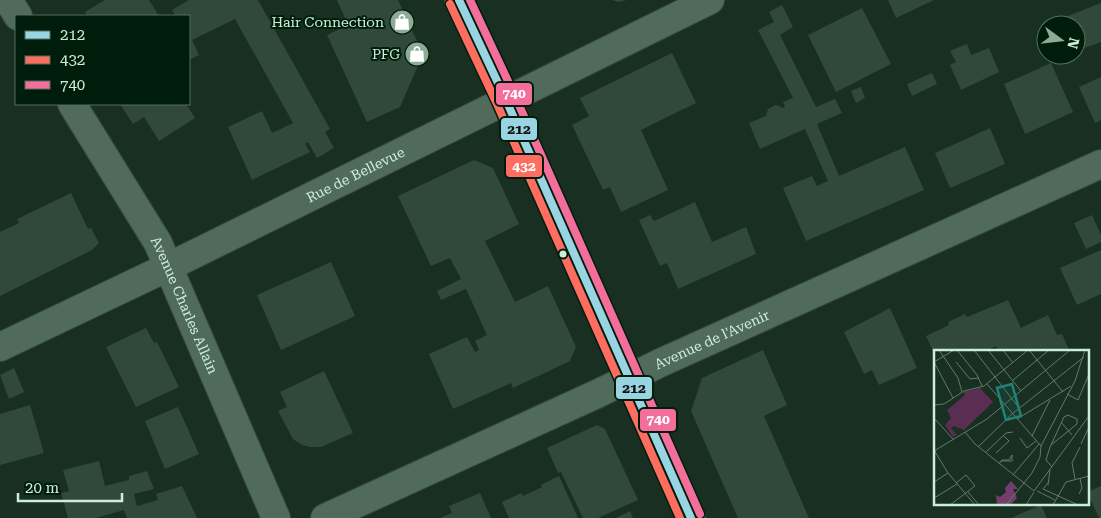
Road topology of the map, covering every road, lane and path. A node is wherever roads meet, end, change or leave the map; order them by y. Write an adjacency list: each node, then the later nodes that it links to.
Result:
1 (8, 0): 4 (street)
2 (459, 0): 5 (street)
3 (710, 0): 5 (street, Rue de Bellevue)
4 (17, 15)
5 (506, 100): 8 (street, Rue de Bellevue); 10 (street)
6 (73, 105): 8 (street, Avenue Charles Allain)
7 (1101, 164): 10 (street, Avenue de l'Avenir)
8 (168, 267): 9 (street, Rue de Bellevue); 11 (street, Avenue Charles Allain)
9 (0, 347)
10 (629, 378): 12 (street, Avenue de l'Avenir); 13 (street)
11 (276, 518)
12 (325, 518)
13 (691, 518)

